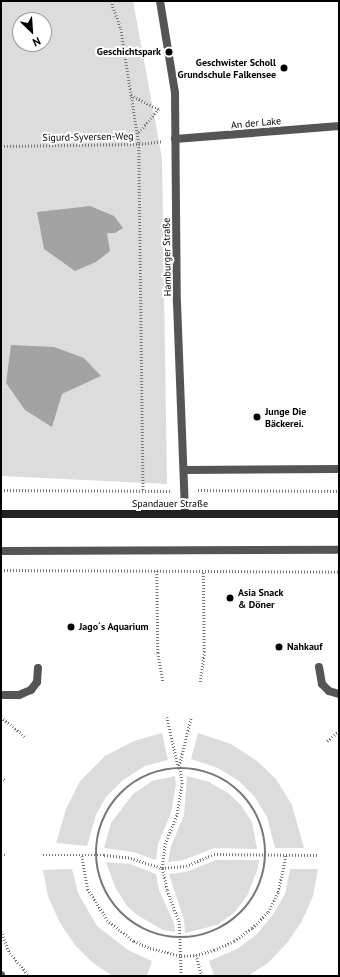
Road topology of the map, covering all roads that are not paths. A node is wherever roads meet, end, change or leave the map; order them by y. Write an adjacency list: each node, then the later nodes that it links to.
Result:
1 (160, 1): 3 (street, Hamburger Straße)
2 (339, 126): 3 (street, An der Lake)
3 (175, 139): 5 (street, Hamburger Straße)
4 (339, 469): 5 (street)
5 (184, 470): 7 (street, Hamburger Straße)
6 (1, 514): 7 (main road, Spandauer Straße)
7 (184, 514): 8 (main road, Spandauer Straße)
8 (339, 514)
9 (1, 550): 10 (street)
10 (339, 550)
11 (319, 667): 13 (street)
12 (38, 668): 14 (street)
13 (339, 694)
14 (1, 695)

